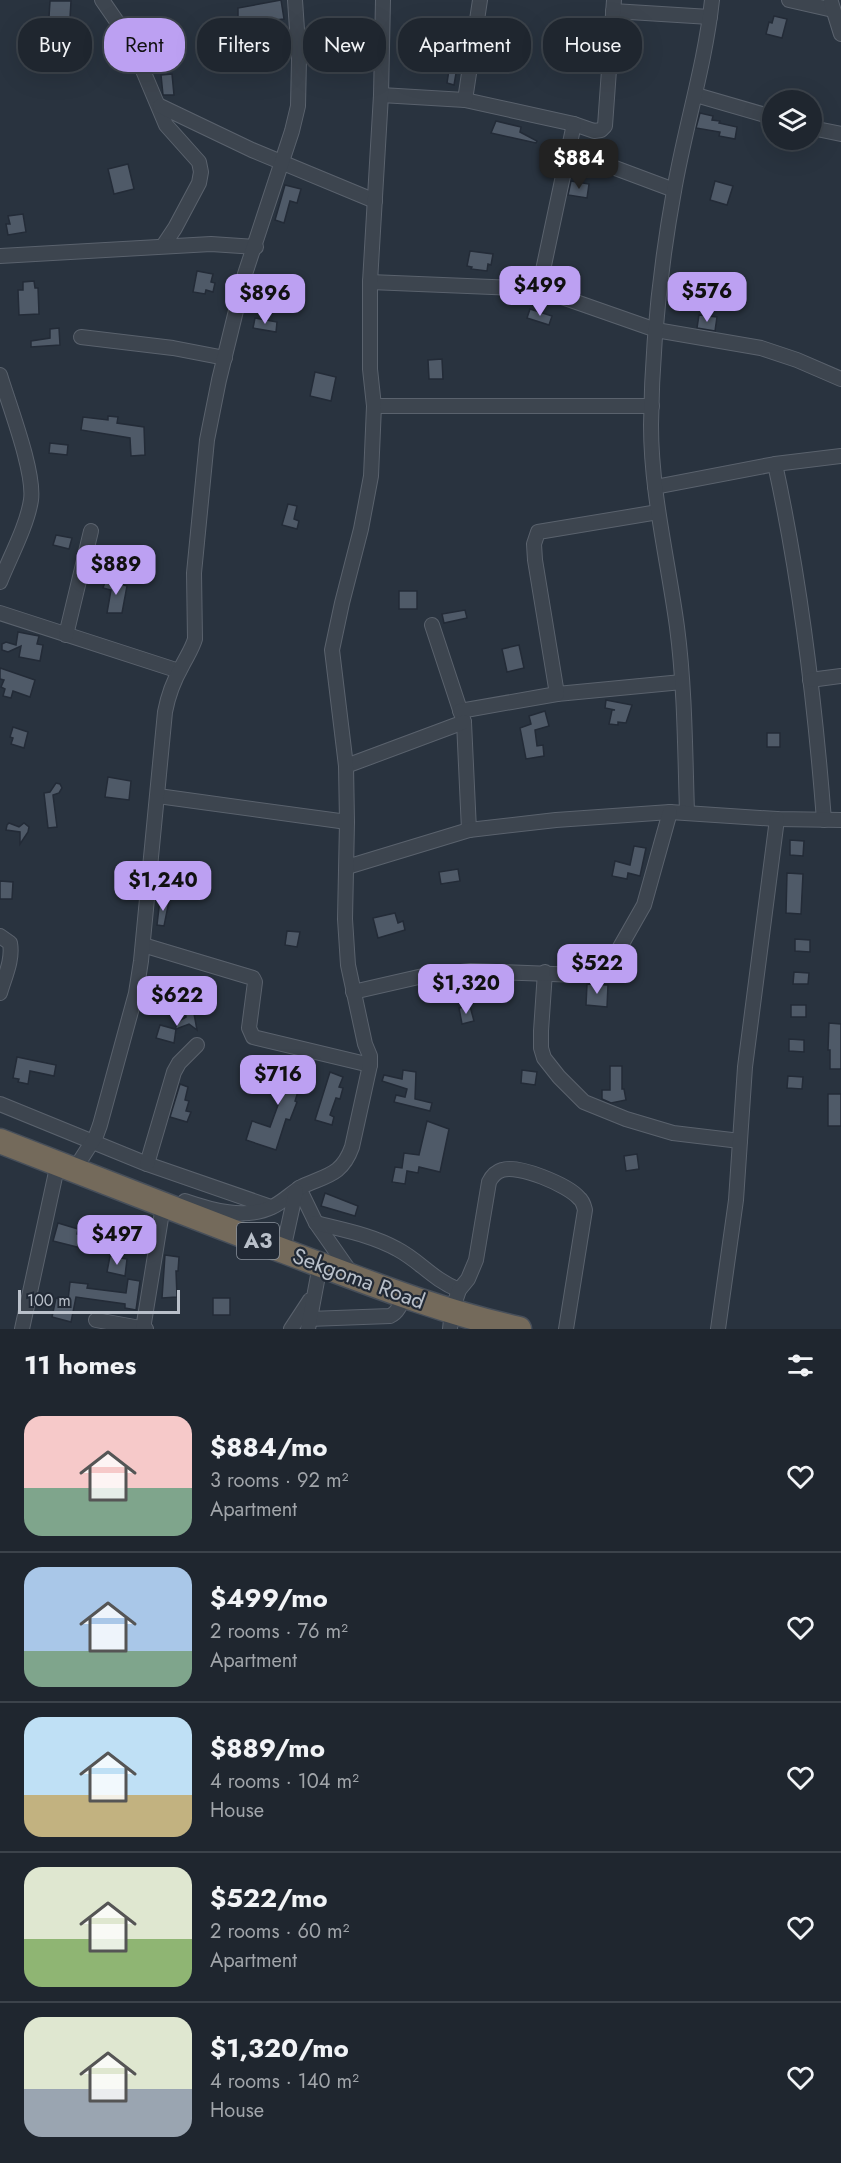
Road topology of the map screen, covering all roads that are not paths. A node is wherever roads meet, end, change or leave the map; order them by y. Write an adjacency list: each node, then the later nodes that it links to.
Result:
1 (102, 0): 14 (street)
2 (295, 0): 20 (street)
3 (383, 0): 12 (street)
4 (480, 0): 13 (street)
5 (712, 0): 9 (street)
6 (789, 0): 8 (street)
7 (614, 5): 9 (street); 16 (street)
8 (832, 5): 10 (street)
9 (710, 17): 11 (street)
10 (841, 34)
11 (696, 94): 15 (street); 21 (street)
12 (381, 95): 13 (street); 22 (street)
13 (465, 100): 16 (street)
14 (160, 106): 20 (street); 23 (street)
15 (762, 114)
16 (574, 124): 19 (street)
17 (822, 130): 18 (street)
18 (841, 134)
19 (567, 150): 21 (street); 27 (street)
20 (281, 163): 22 (street); 24 (street)
21 (674, 190): 28 (street)
22 (375, 201): 26 (street)
23 (163, 246): 24 (street); 25 (street)
24 (256, 247): 30 (street)
25 (0, 256)
26 (370, 282): 27 (street); 33 (street)
27 (539, 289): 28 (street)
28 (656, 330): 32 (street); 34 (street)
29 (81, 337): 30 (street)
30 (225, 358): 44 (street)
31 (0, 375): 40 (street)
32 (841, 379)
33 (374, 406): 34 (street); 50 (street)
34 (652, 406): 37 (street)
35 (841, 456): 36 (street)
36 (775, 464): 37 (street); 46 (street)
37 (655, 487): 38 (street)
38 (658, 512): 47 (street); 48 (street)
39 (91, 531): 43 (street)
40 (0, 582)
41 (0, 613): 43 (street)
42 (432, 625): 49 (street)
43 (66, 635): 44 (street)
44 (179, 671): 51 (street)
45 (841, 676): 46 (street)
46 (810, 680): 55 (street)
47 (682, 682): 48 (street); 53 (street)
48 (557, 694): 49 (street)
49 (462, 717): 50 (street); 58 (street)
50 (346, 766): 57 (street)
51 (158, 796): 57 (street); 61 (street)
52 (670, 812): 53 (street); 58 (street); 62 (street)
53 (687, 812): 54 (street)
54 (777, 819): 55 (street); 69 (street)
55 (824, 820): 56 (street)
56 (841, 820)
57 (347, 822): 59 (street)
58 (469, 830): 59 (street)
59 (347, 867): 63 (street)
60 (0, 936): 64 (street)
61 (143, 945): 66 (street); 70 (street)
62 (545, 972): 63 (street); 69 (street)
63 (353, 992): 66 (street)
64 (0, 993)
65 (196, 1045): 71 (street)
66 (370, 1065): 73 (street)
67 (0, 1104): 70 (street)
68 (0, 1141): 72 (highway, Sekgoma Road / A3)
69 (740, 1141): 92 (street)
70 (92, 1143): 71 (street); 72 (street)
71 (147, 1164): 76 (street)
72 (66, 1167): 74 (highway, Sekgoma Road / A3); 86 (street)
73 (297, 1190): 76 (street); 77 (street); 78 (street)
74 (128, 1192): 75 (highway, Sekgoma Road / A3); 76 (street)
75 (163, 1206): 78 (highway, Sekgoma Road / A3); 87 (street)
76 (272, 1207)
77 (316, 1223): 80 (street); 83 (street)
78 (283, 1251): 79 (highway, Sekgoma Road / A3)
79 (320, 1265): 80 (highway, Sekgoma Road / A3); 81 (street)
80 (355, 1277): 82 (highway, Sekgoma Road / A3)
81 (314, 1294): 85 (street); 89 (street)
82 (404, 1294): 83 (highway, Sekgoma Road / A3); 85 (street)
83 (454, 1310): 90 (highway, Sekgoma Road / A3); 91 (street)
84 (96, 1320): 87 (street)
85 (309, 1324)
86 (22, 1329)
87 (145, 1329)
88 (282, 1329): 89 (street)
89 (291, 1329)
90 (519, 1329)
91 (566, 1329)
92 (718, 1329)

